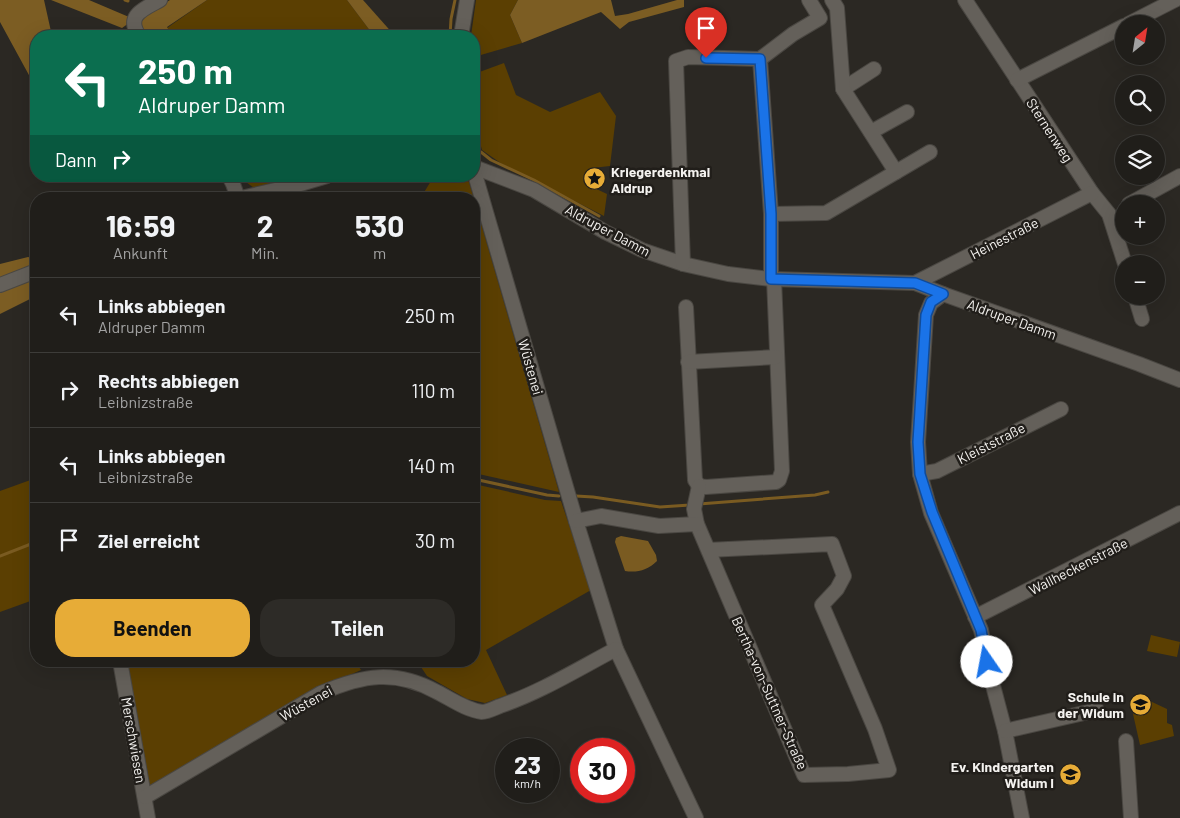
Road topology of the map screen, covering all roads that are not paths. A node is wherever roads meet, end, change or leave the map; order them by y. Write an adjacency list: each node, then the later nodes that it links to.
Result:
1 (160, 0): 9 (street)
2 (467, 0): 10 (street)
3 (809, 0): 8 (street)
4 (966, 0): 14 (street, Sternenweg)
5 (1176, 0): 7 (street)
6 (835, 4): 8 (street); 15 (street)
7 (1146, 15)
8 (820, 18): 12 (street)
9 (135, 30)
10 (461, 30)
11 (1115, 31): 14 (street)
12 (760, 59): 28 (street); 31 (street)
13 (874, 69): 15 (street)
14 (1017, 80): 25 (street, Sternenweg)
15 (843, 88): 17 (street)
16 (907, 112): 17 (street)
17 (871, 132): 20 (street)
18 (930, 152): 20 (street)
19 (480, 169): 31 (street, Aldruper Damm)
20 (896, 172): 28 (street)
21 (1180, 176): 26 (street)
22 (307, 182): 24 (street)
23 (477, 182): 47 (street, Wüstenei)
24 (267, 192)
25 (1092, 193): 29 (street, Sternenweg); 34 (street, Heinestraße)
26 (1145, 195)
27 (1115, 211): 29 (street)
28 (771, 214): 33 (street)
29 (1109, 214): 30 (street, Sternenweg)
30 (1122, 255)
31 (683, 264): 33 (street, Aldruper Damm)
32 (30, 273): 35 (street)
33 (773, 279): 34 (street, Aldruper Damm); 40 (street)
34 (915, 283): 36 (street, Aldruper Damm)
35 (0, 285)
36 (943, 294): 42 (street, Aldruper Damm); 44 (street)
37 (1138, 305): 39 (street)
38 (686, 307): 41 (street, Bertha-von-Suttner-Straße)
39 (1142, 319)
40 (776, 357): 41 (street); 45 (street)
41 (688, 362): 45 (street, Bertha-von-Suttner-Straße)
42 (1180, 380)
43 (1061, 409): 44 (street, Kleiststraße)
44 (920, 474): 50 (street)
45 (696, 498): 48 (street, Bertha-von-Suttner-Straße)
46 (1180, 513): 50 (street, Wallheckenstraße)
47 (576, 521): 48 (street); 51 (street, Wüstenei)
48 (697, 524): 49 (street, Bertha-von-Suttner-Straße)
49 (708, 550): 49 (street, Bertha-von-Suttner-Straße)
50 (975, 617): 54 (street)
51 (616, 649): 56 (street, Wüstenei); 58 (street, Wüstenei)
52 (121, 667): 56 (street, Merschwiesen)
53 (1097, 710): 54 (street)
54 (1005, 731): 59 (street)
55 (1126, 741): 60 (street)
56 (145, 797): 57 (street, Merschwiesen)
57 (148, 818)
58 (696, 818)
59 (1022, 818)
60 (1131, 818)

